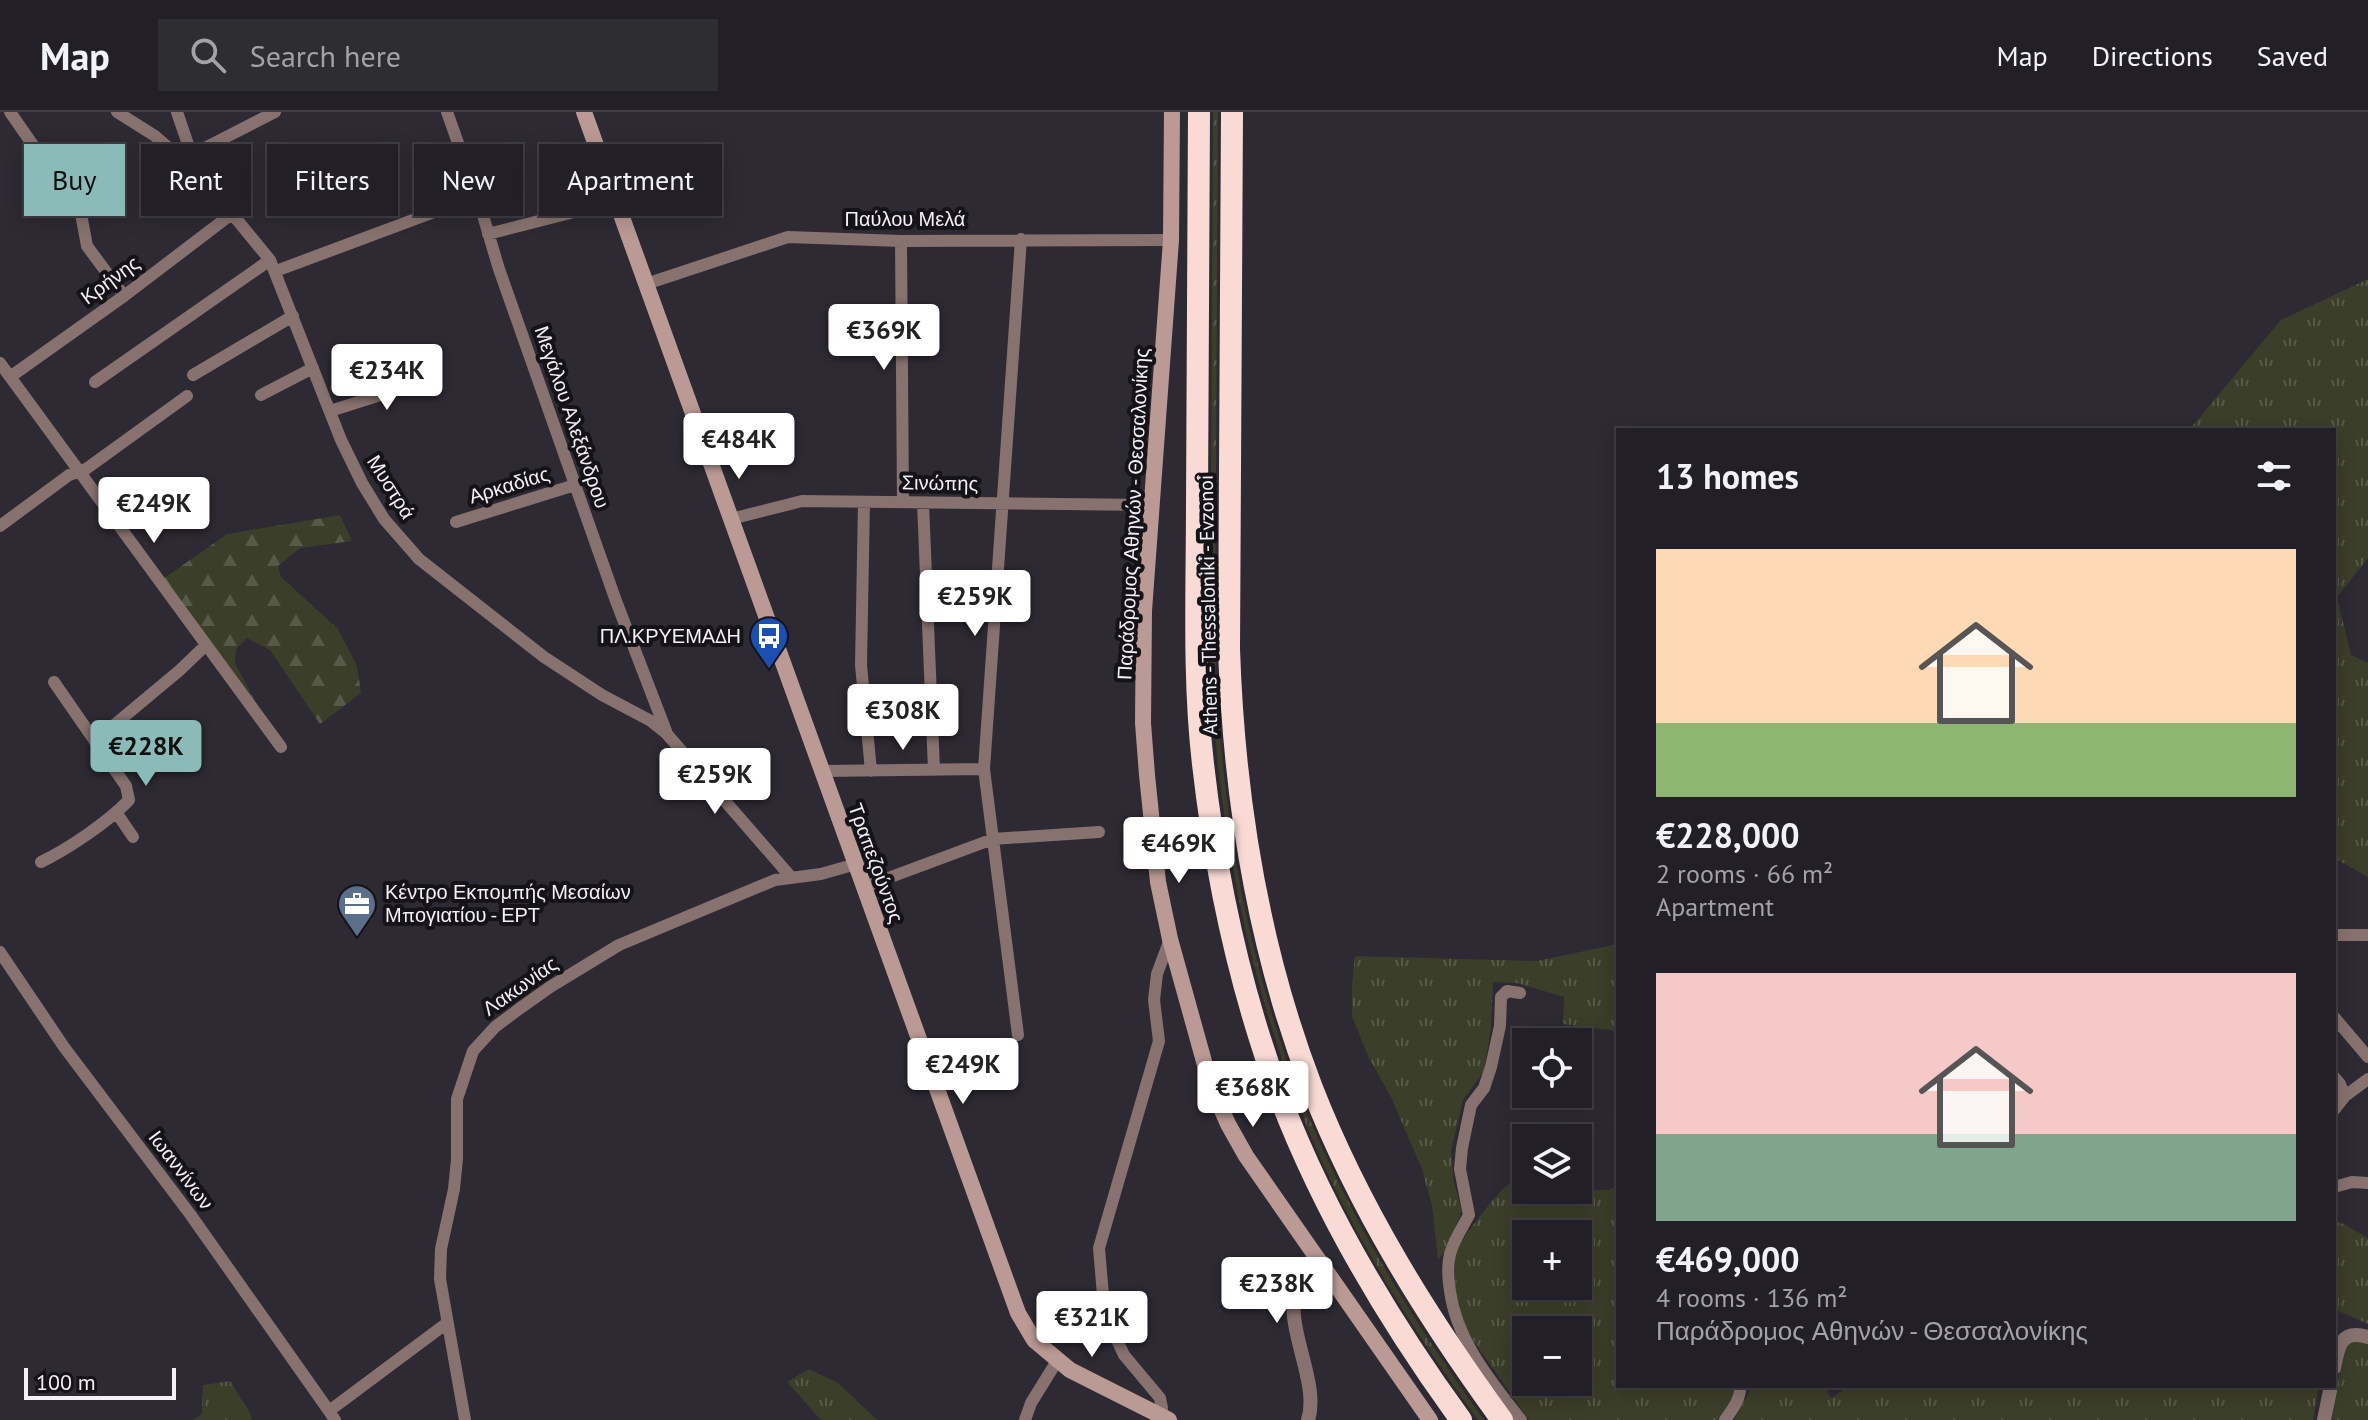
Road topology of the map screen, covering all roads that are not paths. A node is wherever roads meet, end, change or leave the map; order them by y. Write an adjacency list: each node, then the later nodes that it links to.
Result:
1 (10, 112): 27 (street)
2 (117, 112): 10 (street, Μυστρά)
3 (177, 112): 11 (street)
4 (275, 112): 12 (street)
5 (447, 112): 13 (street, Μεγάλου Αλεξάνδρου)
6 (584, 112): 14 (main road, Τραπεζούντος)
7 (1172, 112): 23 (main road, Παράδρομος Αθηνών - Θεσσαλονίκης)
8 (1199, 112): 92 (highway, Athens - Thessaloniki - Evzonoi)
9 (1232, 112): 93 (highway, Athens - Thessaloniki - Evzonoi)
10 (164, 144)
11 (187, 144)
12 (212, 144)
13 (458, 144)
14 (596, 144)
15 (229, 216): 27 (street, Κρήνης)
16 (235, 216): 25 (street, Μυστρά)
17 (418, 216): 25 (street)
18 (483, 216): 21 (street, Μεγάλου Αλεξάνδρου)
19 (558, 216): 21 (street)
20 (622, 216): 26 (main road, Τραπεζούντος)
21 (488, 234): 39 (street, Μεγάλου Αλεξάνδρου)
22 (1021, 239): 23 (street, Παύλου Μελά); 24 (street, Παύλου Μελά); 43 (street)
23 (1171, 240): 44 (main road, Παράδρομος Αθηνών - Θεσσαλονίκης)
24 (901, 241): 26 (street, Παύλου Μελά); 41 (street)
25 (273, 265): 28 (street, Μυστρά); 34 (street)
26 (646, 284): 45 (main road, Τραπεζούντος)
27 (124, 296): 32 (street, Κρήνης)
28 (293, 316): 30 (street, Μυστρά); 31 (street)
29 (0, 363): 32 (street)
30 (313, 368): 35 (street); 37 (street, Μυστρά)
31 (193, 375)
32 (10, 377): 38 (street)
33 (434, 378): 37 (street)
34 (95, 382)
35 (261, 395)
36 (187, 396): 38 (street)
37 (330, 411): 50 (street, Μυστρά)
38 (79, 471): 47 (street); 48 (street)
39 (575, 485): 46 (street, Αρκαδίας); 50 (street, Μεγάλου Αλεξάνδρου)
40 (864, 502): 41 (street, Σινώπης); 45 (street, Σινώπης); 56 (street)
41 (903, 502): 42 (street, Σινώπης)
42 (923, 503): 43 (street, Σινώπης); 54 (street)
43 (1002, 503): 44 (street, Σινώπης); 53 (street)
44 (1151, 505): 67 (main road, Παράδρομος Αθηνών - Θεσσαλονίκης)
45 (731, 519): 55 (main road, Τραπεζούντος)
46 (456, 522)
47 (0, 526)
48 (205, 646): 51 (street); 52 (street)
49 (54, 682): 51 (street)
50 (666, 733): 63 (street)
51 (95, 741): 57 (street)
52 (281, 747)
53 (984, 769): 54 (street); 60 (street)
54 (934, 770): 56 (street)
55 (822, 771): 56 (street); 62 (main road, Τραπεζούντος)
56 (871, 771)
57 (116, 812): 59 (street); 61 (street)
58 (1099, 832): 60 (street)
59 (133, 837)
60 (993, 839): 64 (street); 71 (street)
61 (41, 862)
62 (856, 864): 63 (street, Λακωνίας); 64 (main road, Τραπεζούντος)
63 (790, 876): 80 (street, Λακωνίας)
64 (864, 887): 83 (main road, Τραπεζούντος)
65 (2336, 935): 66 (street)
66 (2368, 935)
67 (1170, 939): 79 (main road, Παράδρομος Αθηνών - Θεσσαλονίκης); 87 (street)
68 (0, 952): 86 (street, Ιωαννίνων)
69 (1520, 993): 94 (street)
70 (2336, 1019): 72 (street)
71 (1018, 1035)
72 (2368, 1057)
73 (2336, 1079): 75 (street)
74 (2368, 1079): 75 (street)
75 (2345, 1096): 76 (street)
76 (2336, 1107)
77 (2368, 1183): 78 (street)
78 (2336, 1186)
79 (1322, 1262): 90 (street); 91 (main road, Παράδρομος Αθηνών - Θεσσαλονίκης)
80 (447, 1323): 86 (street); 88 (street, Λακωνίας)
81 (2368, 1337): 82 (street)
82 (2336, 1356)
83 (1057, 1361): 87 (main road, Τραπεζούντος); 89 (street)
84 (1740, 1388): 95 (street)
85 (2331, 1388): 96 (street)
86 (332, 1416)
87 (1164, 1418)
88 (465, 1420)
89 (1025, 1420)
90 (1308, 1420)
91 (1430, 1420)
92 (1461, 1420)
93 (1502, 1420)
94 (1521, 1420)
95 (1725, 1420)
96 (2324, 1420)

